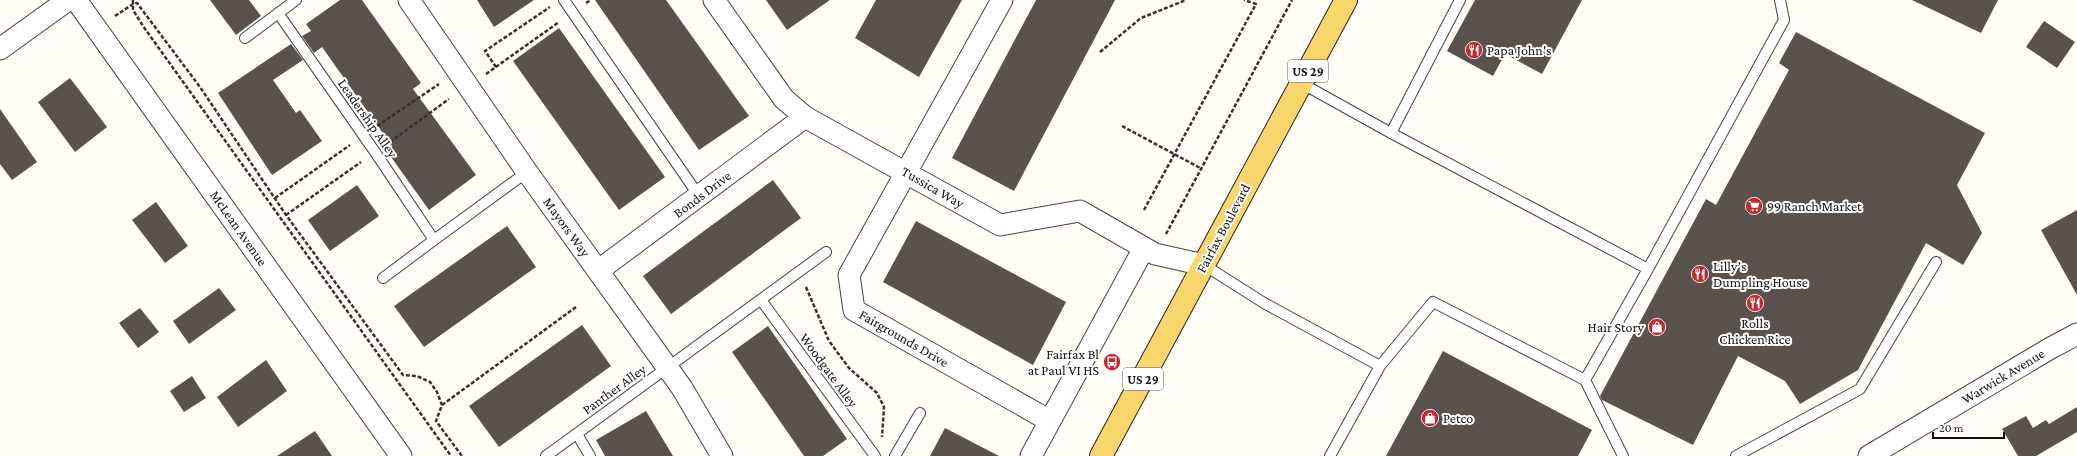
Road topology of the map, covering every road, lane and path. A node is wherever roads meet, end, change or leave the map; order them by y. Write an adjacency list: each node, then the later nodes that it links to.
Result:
1 (68, 0): 22 (street)
2 (76, 0): 20 (street, McLean Avenue)
3 (133, 0): 16 (path)
4 (296, 0): 18 (lane)
5 (409, 0): 26 (street, Mayors Way)
6 (564, 0): 19 (lane)
7 (591, 0): 19 (path)
8 (714, 0): 27 (street, Tussica Way)
9 (1002, 0): 34 (street, Fairgrounds Drive)
10 (1186, 0): 23 (path)
11 (1244, 0): 31 (path)
12 (1292, 0): 32 (path)
13 (1346, 0): 25 (main road, Fairfax Boulevard / US 29)
14 (1460, 0): 29 (lane)
15 (1780, 0): 43 (lane)
16 (133, 4): 20 (path); 37 (path); 59 (path)
17 (554, 4): 24 (path)
18 (278, 13): 21 (lane); 30 (lane, Leadership Alley)
19 (573, 13): 24 (path); 35 (lane)
20 (97, 29): 58 (street, McLean Avenue)
21 (245, 38)
22 (0, 49)
23 (1100, 52)
24 (496, 67): 26 (path)
25 (1301, 83): 29 (lane); 42 (main road, Fairfax Boulevard / US 29)
26 (469, 85): 30 (path); 33 (street, Mayors Way)
27 (805, 117): 34 (street, Tussica Way); 35 (street, Bonds Drive)
28 (1122, 126): 31 (path)
29 (1390, 133): 43 (lane)
30 (375, 152): 37 (path); 38 (lane, Leadership Alley)
31 (1175, 154): 32 (path); 36 (path)
32 (1202, 169): 39 (path)
33 (527, 172): 38 (lane); 44 (street, Mayors Way)
34 (907, 172): 39 (street, Tussica Way); 55 (street, Fairgrounds Drive)
35 (699, 196): 44 (street, Bonds Drive)
36 (1144, 210)
37 (286, 215): 53 (path)
38 (434, 240): 46 (lane)
39 (1150, 251): 42 (street, Tussica Way); 55 (street)
40 (826, 252): 45 (lane)
41 (1936, 262): 69 (lane)
42 (1204, 264): 50 (lane); 66 (main road, Fairfax Boulevard / US 29)
43 (1648, 269): 52 (lane)
44 (598, 270): 51 (street, Mayors Way)
45 (797, 273): 47 (lane); 57 (path)
46 (383, 278)
47 (761, 300): 51 (lane); 57 (lane, Woodgate Alley)
48 (576, 307): 53 (path)
49 (2077, 334): 70 (street, Warwick Avenue)
50 (1380, 366): 52 (lane); 67 (lane)
51 (667, 368): 56 (lane, Panther Alley); 63 (street, Mayors Way)
52 (1585, 380): 68 (lane)
53 (442, 405): 60 (path)
54 (920, 413): 64 (lane)
55 (1050, 421): 65 (street)
56 (577, 434): 61 (lane, Panther Alley); 62 (lane, Panther Alley)
57 (873, 454)
58 (401, 456)
59 (451, 456)
60 (462, 456)
61 (546, 456)
62 (590, 456)
63 (722, 456)
64 (896, 456)
65 (1031, 456)
66 (1101, 456)
67 (1330, 456)
68 (1623, 456)
69 (1736, 456)
70 (1869, 456)

